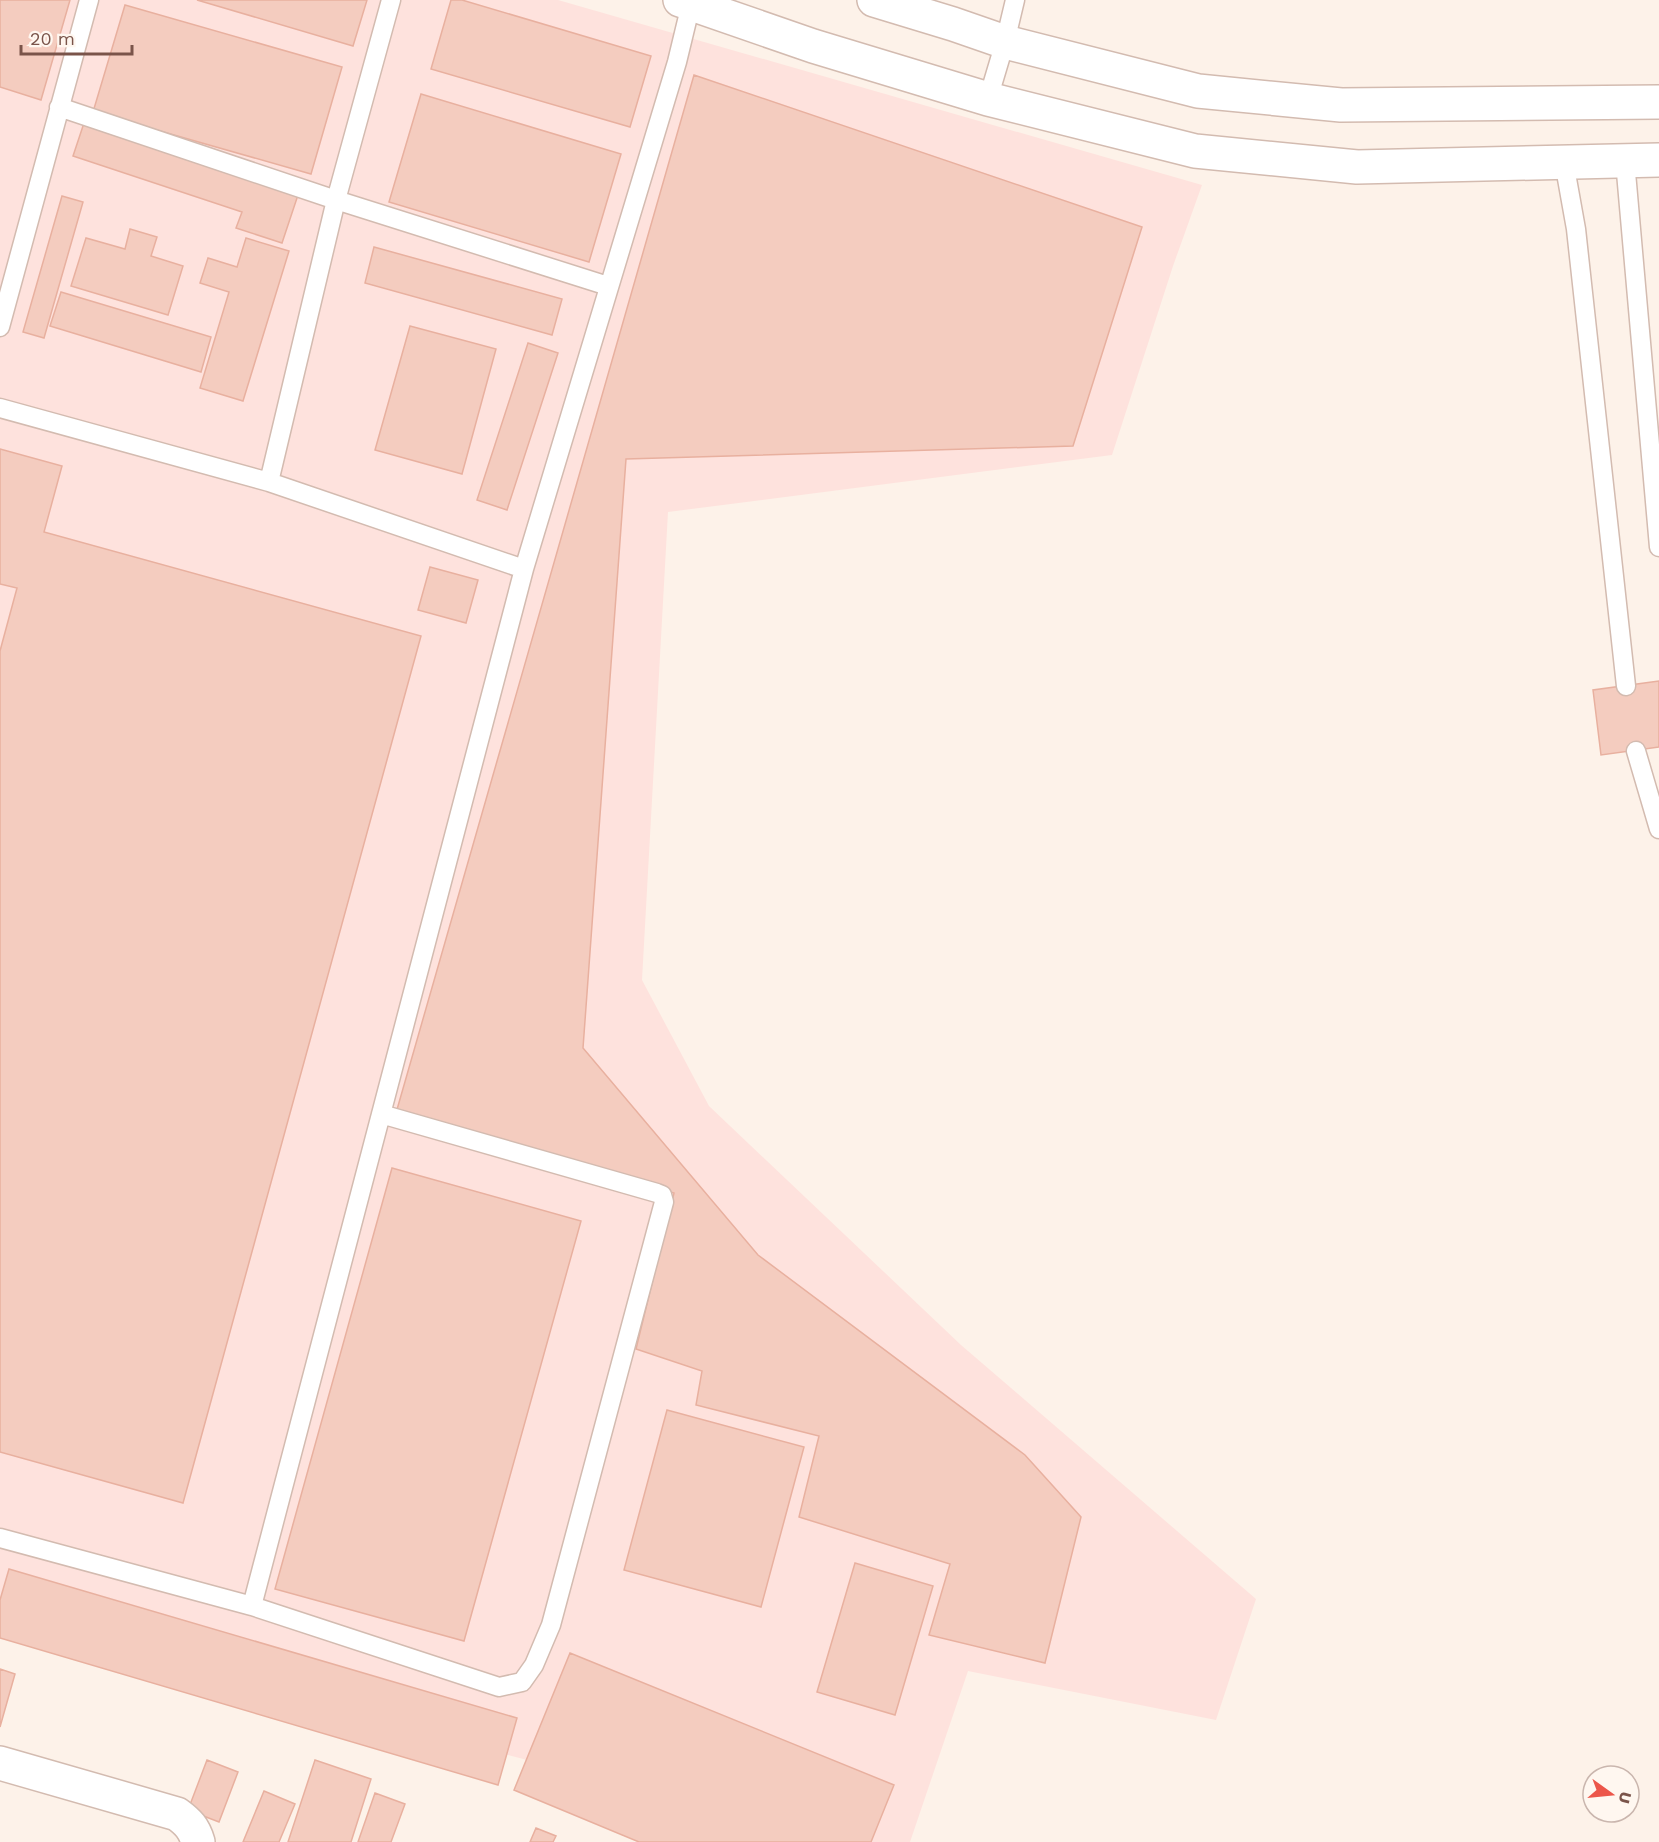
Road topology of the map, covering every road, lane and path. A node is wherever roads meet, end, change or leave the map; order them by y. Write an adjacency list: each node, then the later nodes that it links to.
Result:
1 (89, 0): 9 (lane)
2 (391, 0): 13 (lane)
3 (874, 0): 6 (street)
4 (1015, 0): 6 (lane)
5 (686, 2): 7 (street); 14 (lane)
6 (1005, 42): 7 (lane); 8 (street)
7 (988, 99): 12 (street)
8 (1659, 102)
9 (59, 107): 13 (lane); 15 (lane)
10 (1659, 160): 11 (street)
11 (1625, 161): 12 (street); 18 (lane)
12 (1564, 162): 20 (lane)
13 (336, 200): 14 (lane); 17 (lane)
14 (608, 286): 19 (lane)
15 (0, 327)
16 (0, 408): 17 (lane)
17 (269, 482): 19 (lane)
18 (1659, 547)
19 (524, 569): 23 (lane)
20 (1626, 686)
21 (1636, 751): 22 (lane)
22 (1659, 829)
23 (381, 1114): 25 (lane); 25 (lane)
24 (0, 1538): 25 (lane)
25 (252, 1606)
26 (0, 1763): 27 (street)
27 (198, 1842)

